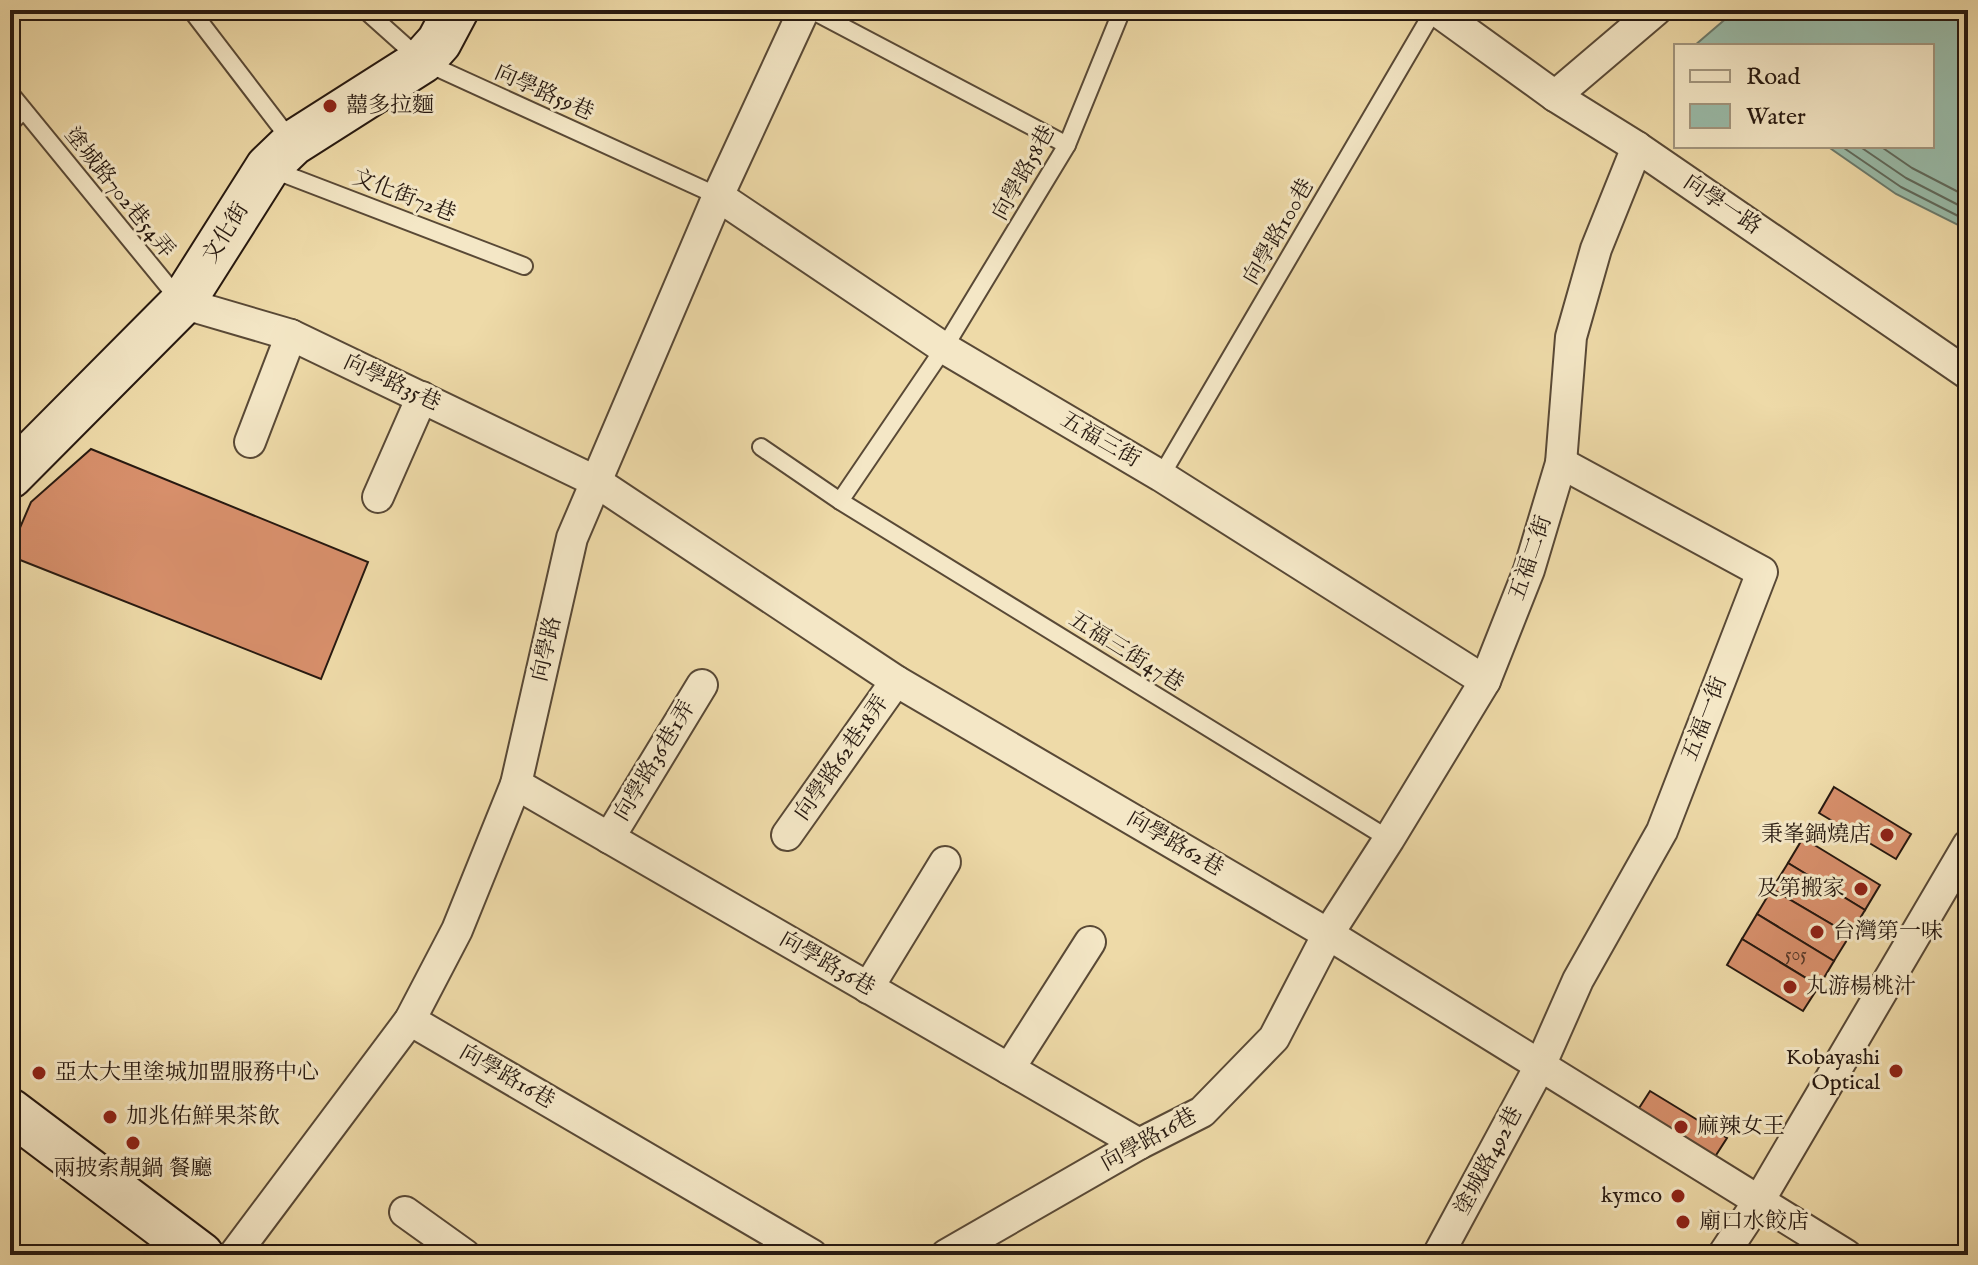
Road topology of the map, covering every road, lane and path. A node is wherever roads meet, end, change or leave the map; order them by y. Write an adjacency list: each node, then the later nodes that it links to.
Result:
1 (191, 10): 16 (lane)
2 (365, 10): 9 (lane, 向學路59巷)
3 (456, 10): 9 (street, 文化街)
4 (804, 10): 17 (street, 向學路)
5 (811, 10): 14 (lane)
6 (1122, 10): 14 (lane, 向學路58巷)
7 (1435, 10): 11 (street, 向學一路); 28 (lane, 向學路100巷)
8 (1656, 10): 11 (street)
9 (422, 61): 16 (street, 文化街); 17 (lane, 向學路59巷)
10 (10, 93): 12 (lane, 塗城路702巷54弄)
11 (1555, 96): 15 (street, 向學一路)
12 (23, 110): 13 (lane); 19 (lane, 塗城路702巷54弄)
13 (10, 124)
14 (1067, 145): 21 (lane, 向學路58巷)
15 (1637, 147): 22 (street, 向學一路); 26 (street, 五福二街)
16 (280, 155): 18 (lane, 文化街72巷); 19 (street, 文化街)
17 (718, 196): 21 (street, 五福三街); 29 (street, 向學路)
18 (524, 266)
19 (182, 303): 20 (street, 向學路35巷); 27 (street, 文化街)
20 (291, 335): 23 (street, 向學路35巷); 24 (street)
21 (944, 348): 28 (street, 五福三街); 31 (lane)
22 (1968, 374)
23 (422, 397): 29 (street, 向學路35巷); 30 (street)
24 (250, 442)
25 (761, 447): 31 (lane, 五福三街47巷)
26 (1561, 463): 33 (street, 五福二街); 45 (street, 五福一街)
27 (10, 476)
28 (1161, 476): 33 (street, 五福三街)
29 (595, 481): 32 (street, 向學路62巷); 35 (street, 向學路)
30 (378, 497)
31 (840, 501): 38 (lane, 五福三街47巷)
32 (896, 681): 36 (street, 向學路62巷18弄); 41 (street, 向學路62巷)
33 (1485, 681): 38 (street, 五福二街)
34 (702, 685): 37 (street, 向學路36巷1弄)
35 (516, 784): 37 (street, 向學路36巷); 44 (street, 向學路)
36 (787, 835)
37 (609, 838): 43 (street, 向學路36巷)
38 (1389, 839): 41 (street, 五福二街)
39 (1968, 845): 49 (street)
40 (945, 862): 43 (street)
41 (1328, 934): 45 (street, 向學路62巷); 48 (street, 向學路16巷)
42 (1090, 942): 46 (street)
43 (868, 988): 46 (street, 向學路36巷)
44 (410, 1020): 52 (street, 向學路); 54 (street, 向學路16巷)
45 (1540, 1066): 49 (street, 向學路62巷); 56 (street, 塗城路492巷)
46 (1009, 1069): 48 (street, 向學路36巷)
47 (10, 1111): 51 (street)
48 (1139, 1144): 55 (street, 向學路16巷)
49 (1760, 1199): 57 (street); 58 (street, 向學路62巷)
50 (405, 1212): 53 (street)
51 (201, 1255)
52 (234, 1255)
53 (465, 1255)
54 (812, 1255)
55 (946, 1255)
56 (1438, 1255)
57 (1723, 1255)
58 (1846, 1255)

